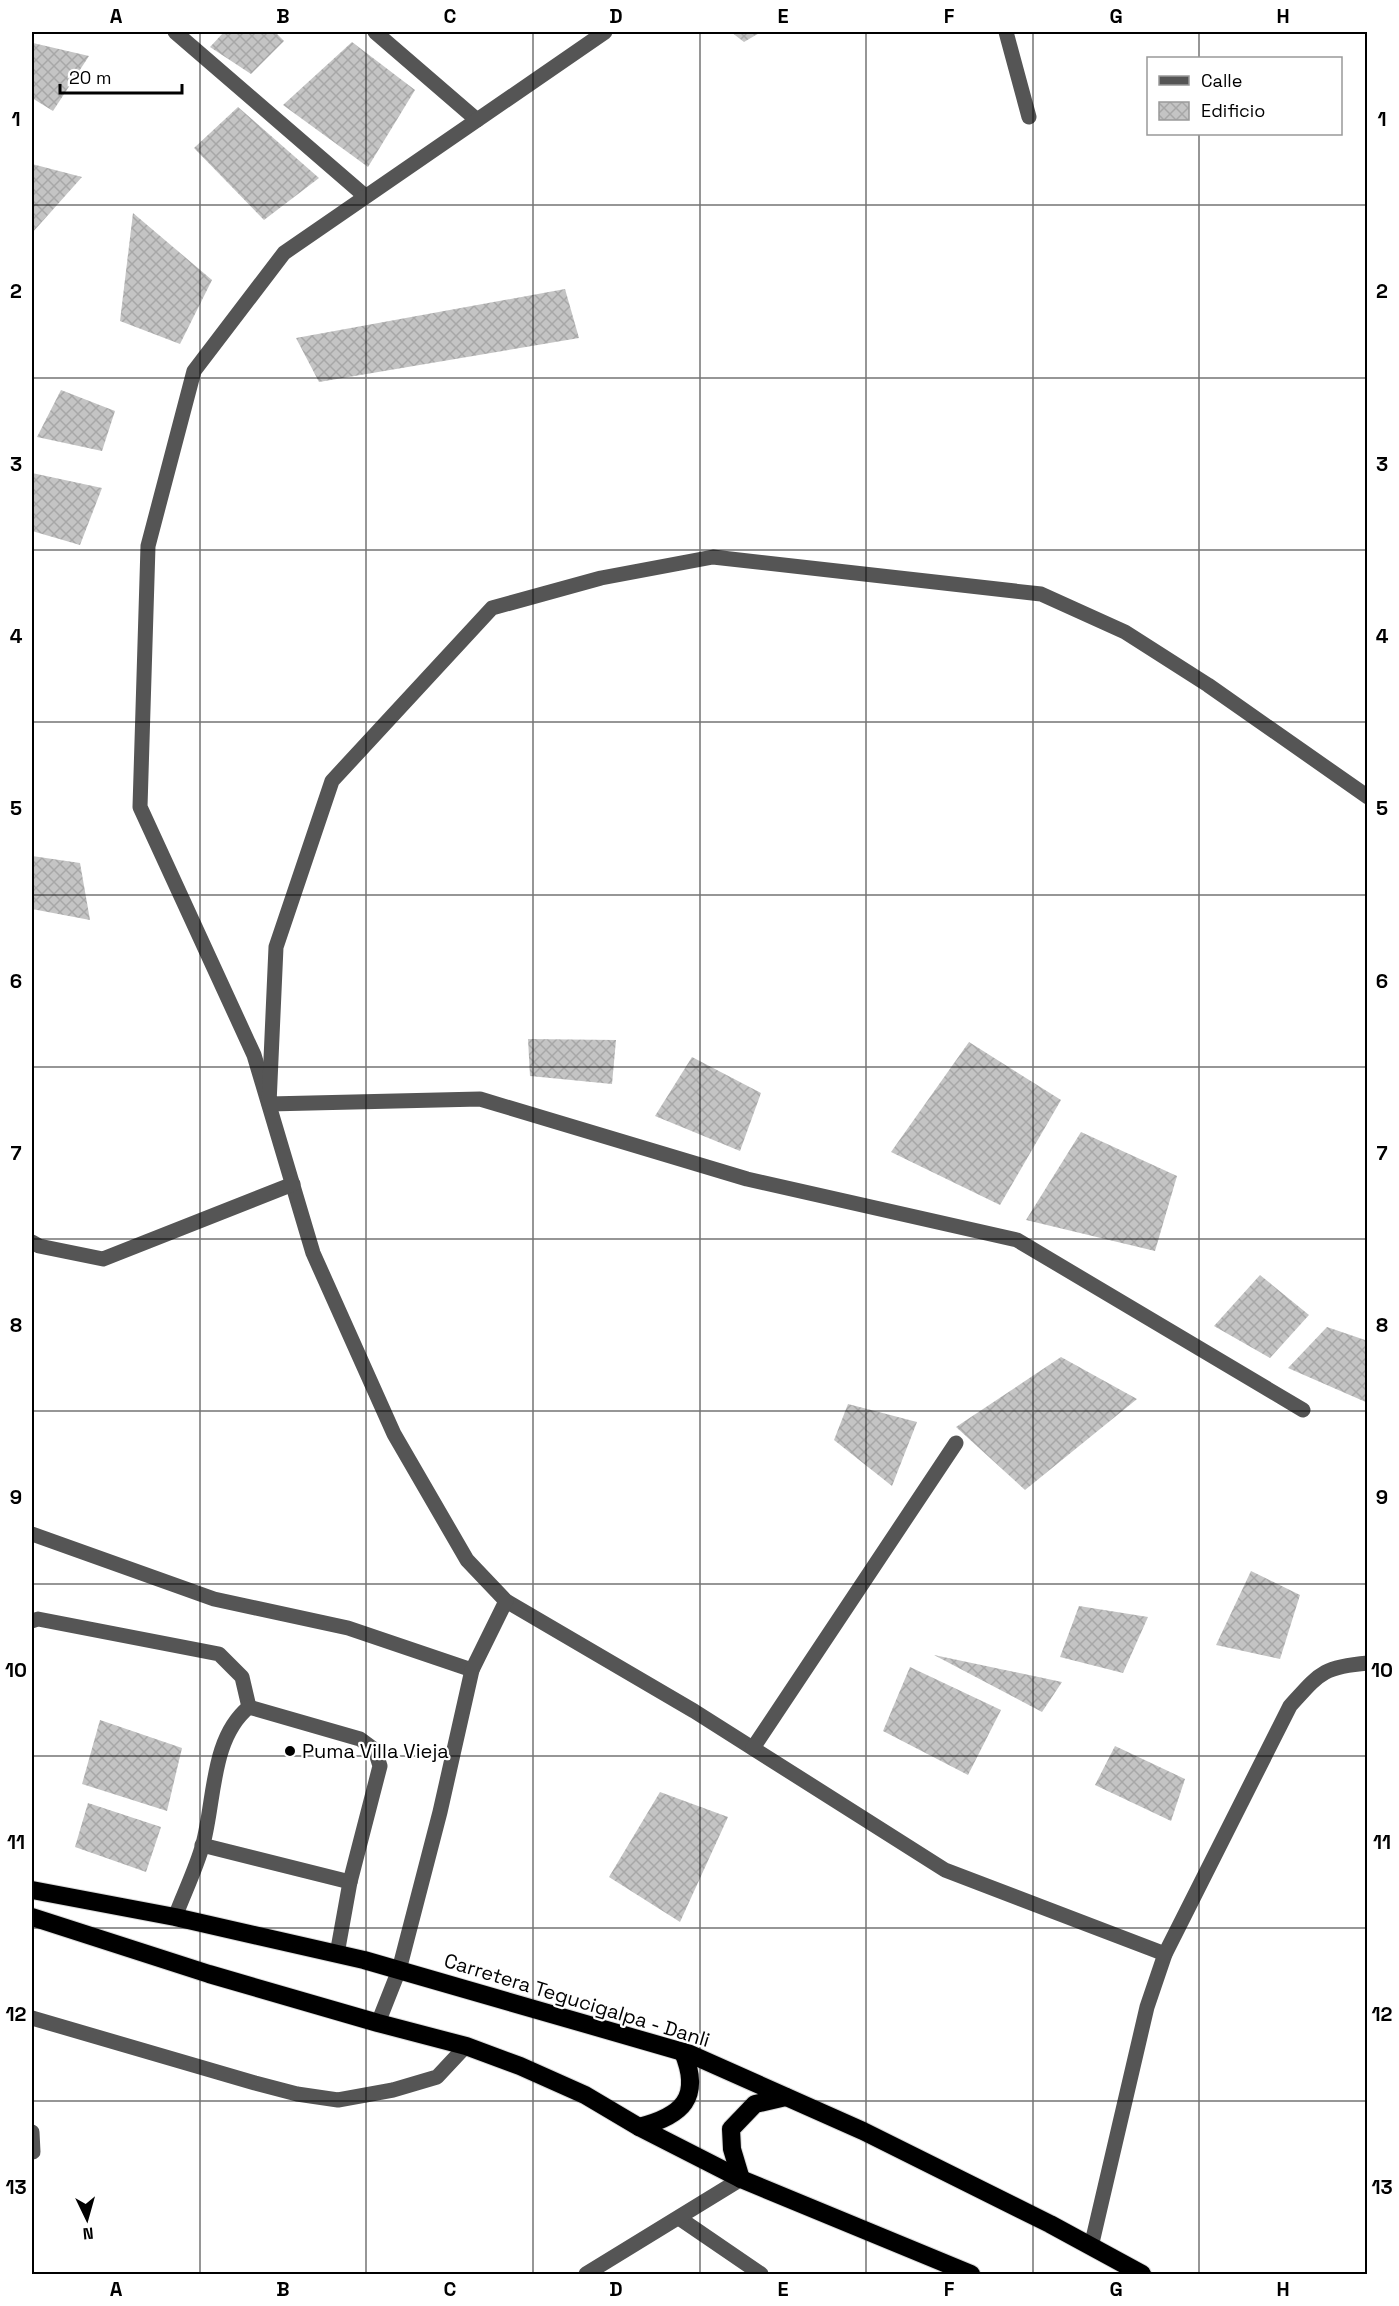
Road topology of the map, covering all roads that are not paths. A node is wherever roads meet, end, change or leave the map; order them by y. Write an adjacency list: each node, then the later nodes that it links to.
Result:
1 (175, 32): 7 (street)
2 (375, 32): 6 (street)
3 (605, 32): 6 (street)
4 (1006, 32): 5 (street)
5 (1029, 117)
6 (477, 120): 7 (street)
7 (365, 196): 9 (street)
8 (1368, 797): 9 (street)
9 (269, 1104): 10 (street); 12 (street)
10 (293, 1184): 11 (street); 15 (street)
11 (32, 1242)
12 (1303, 1410)
13 (956, 1443): 20 (street)
14 (32, 1534): 18 (street)
15 (506, 1601): 18 (street); 20 (street)
16 (32, 1621): 19 (street)
17 (1368, 1663): 27 (street)
18 (472, 1670): 28 (street)
19 (249, 1707): 21 (street); 22 (street)
20 (753, 1748): 27 (street)
21 (202, 1845): 22 (street); 25 (street)
22 (350, 1882): 26 (street)
23 (32, 1890): 25 (highway, Carretera Tegucigalpa - Danli)
24 (32, 1917): 30 (highway)
25 (175, 1917): 26 (highway, Carretera Tegucigalpa - Danli)
26 (337, 1954): 28 (highway, Carretera Tegucigalpa - Danli)
27 (1165, 1954): 39 (street)
28 (399, 1970): 30 (street); 32 (highway, Carretera Tegucigalpa - Danli)
29 (32, 2018): 31 (street)
30 (378, 2023): 31 (highway)
31 (466, 2046): 34 (highway)
32 (683, 2052): 33 (highway, Carretera Tegucigalpa - Danli); 34 (highway)
33 (786, 2097): 37 (highway); 39 (highway, Carretera Tegucigalpa - Danli)
34 (639, 2127): 37 (highway)
35 (32, 2132): 36 (street)
36 (33, 2152)
37 (741, 2179): 38 (street); 42 (highway)
38 (679, 2218): 40 (street); 41 (street)
39 (1091, 2247): 43 (highway, Carretera Tegucigalpa - Danli)
40 (586, 2274)
41 (760, 2274)
42 (971, 2274)
43 (1142, 2274)

